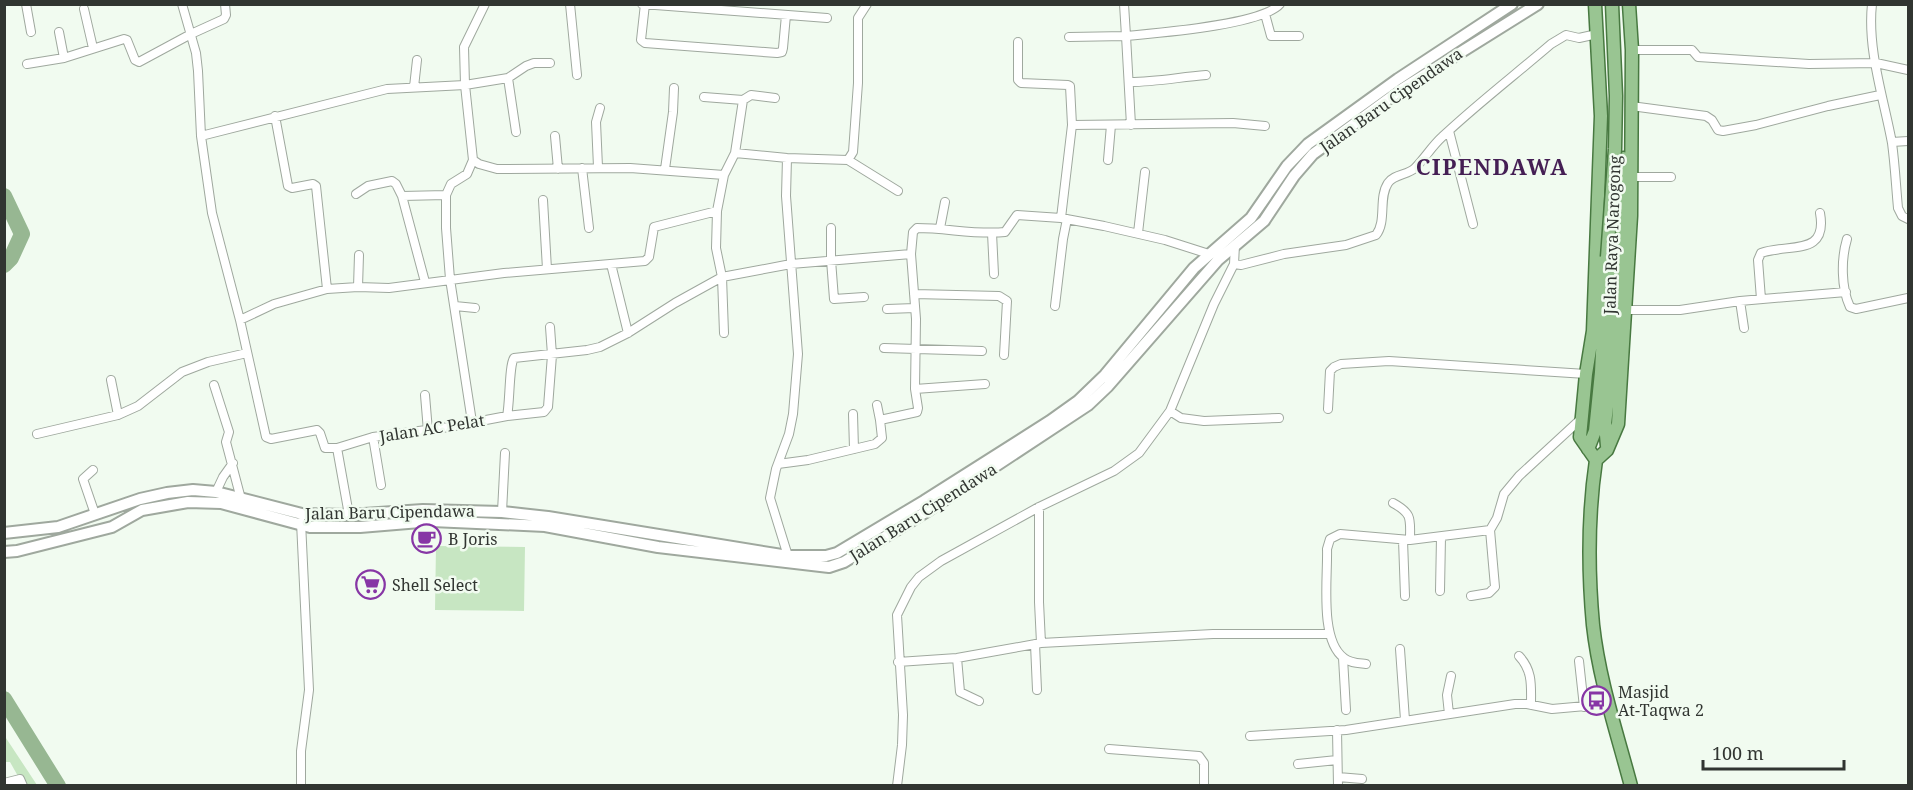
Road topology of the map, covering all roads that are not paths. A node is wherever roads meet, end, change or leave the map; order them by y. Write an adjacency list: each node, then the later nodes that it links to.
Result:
1 (26, 4): 22 (street)
2 (182, 4): 24 (street)
3 (225, 4): 24 (street)
4 (485, 4): 44 (street)
5 (570, 4): 40 (street)
6 (867, 4): 67 (street)
7 (1124, 4): 26 (street)
8 (1280, 4): 19 (street)
9 (1512, 4): 29 (main road, Jalan Baru Cipendawa)
10 (1538, 4): 29 (main road, Jalan Baru Cipendawa)
11 (1595, 4): 25 (main road, Jalan Raya Narogong)
12 (1612, 4): 33 (main road); 98 (main road, bridge)
13 (1622, 4): 98 (main road)
14 (1629, 4): 32 (main road, Jalan Raya Narogong)
15 (1872, 4): 37 (street)
16 (644, 5): 17 (street); 20 (street)
17 (741, 8): 20 (street)
18 (84, 9): 31 (street)
19 (1265, 14): 26 (street); 27 (street)
20 (786, 15): 21 (street)
21 (826, 18)
22 (31, 32)
23 (59, 32): 34 (street)
24 (191, 34): 31 (street); 60 (street)
25 (1597, 34): 33 (main road, Jalan Raya Narogong); 58 (street)
26 (1126, 36): 28 (street); 43 (street)
27 (1299, 36)
28 (1069, 37)
29 (1469, 39): 94 (main road, Jalan Baru Cipendawa)
30 (1018, 42): 55 (street)
31 (93, 48): 34 (street)
32 (1632, 50): 37 (street); 51 (main road, Jalan Raya Narogong)
33 (1598, 57): 133 (main road, Jalan Raya Narogong)
34 (64, 58): 38 (street)
35 (417, 60): 45 (street)
36 (550, 63): 42 (street)
37 (1876, 63): 39 (street); 47 (street)
38 (27, 64)
39 (1908, 70)
40 (577, 75)
41 (1206, 75): 43 (street)
42 (508, 78): 44 (street); 59 (street)
43 (1130, 82): 54 (street)
44 (465, 85): 45 (street); 66 (street)
45 (414, 87): 53 (street)
46 (674, 88): 72 (street)
47 (1880, 95): 51 (street); 63 (street)
48 (704, 97): 50 (street)
49 (775, 98): 50 (street)
50 (743, 100): 64 (street)
51 (1631, 106): 75 (main road, Jalan Raya Narogong)
52 (600, 108): 69 (street)
53 (275, 116): 60 (street); 109 (street)
54 (1131, 124): 56 (street); 57 (street)
55 (1072, 125): 56 (street); 85 (street)
56 (1112, 125): 68 (street)
57 (1264, 126)
58 (1449, 131): 87 (street); 102 (street)
59 (516, 132)
60 (201, 136): 122 (street)
61 (555, 136): 71 (street)
62 (1908, 141): 63 (street)
63 (1892, 142): 86 (street)
64 (735, 153): 65 (street); 74 (street)
65 (787, 158): 67 (street); 101 (street)
66 (473, 160): 71 (street); 79 (street)
67 (848, 160): 77 (street)
68 (1108, 160)
69 (598, 167): 70 (street); 72 (street)
70 (582, 168): 71 (street); 88 (street)
71 (558, 169)
72 (664, 169): 74 (street)
73 (1145, 172): 92 (street)
74 (724, 175): 83 (street)
75 (1631, 177): 76 (street); 121 (main road, Jalan Raya Narogong)
76 (1671, 177)
77 (898, 191)
78 (356, 194): 80 (street)
79 (446, 195): 80 (street); 106 (street)
80 (402, 196): 107 (street)
81 (543, 200): 103 (street)
82 (945, 202): 90 (street)
83 (717, 211): 100 (street); 105 (street)
84 (1820, 213): 114 (street)
85 (1064, 219): 91 (street); 92 (street); 117 (street)
86 (1908, 219)
87 (1473, 224)
88 (589, 228)
89 (831, 228): 99 (street)
90 (940, 228): 91 (street); 95 (street)
91 (992, 233): 104 (street)
92 (1138, 233): 96 (street)
93 (1847, 239): 110 (street)
94 (1232, 242): 96 (main road, Jalan Baru Cipendawa); 102 (street); 149 (main road, Jalan Baru Cipendawa)
95 (911, 254): 99 (street, Jalan AC Pelat); 111 (street)
96 (1209, 254): 149 (main road, Jalan Baru Cipendawa)
97 (359, 255): 108 (street)
98 (1612, 257): 155 (main road); 156 (main road)
99 (831, 260): 101 (street, Jalan AC Pelat); 112 (street)
100 (611, 264): 103 (street); 125 (street)
101 (791, 264): 105 (street, Jalan AC Pelat); 160 (street)
102 (1234, 264): 141 (street)
103 (547, 269): 106 (street)
104 (994, 274)
105 (722, 277): 125 (street, Jalan AC Pelat); 126 (street)
106 (450, 279): 107 (street); 116 (street)
107 (425, 282): 108 (street)
108 (358, 287): 109 (street)
109 (327, 290): 122 (street)
110 (1846, 292): 113 (street); 114 (street)
111 (914, 294): 119 (street); 132 (street)
112 (864, 297)
113 (1908, 298)
114 (1761, 299): 115 (street)
115 (1740, 300): 121 (street); 124 (street)
116 (455, 306): 118 (street); 148 (street)
117 (1055, 306)
118 (475, 308)
119 (915, 308): 120 (street); 128 (street)
120 (887, 309)
121 (1626, 310): 156 (main road, Jalan Raya Narogong)
122 (240, 320): 130 (street)
123 (550, 327): 131 (street)
124 (1744, 328)
125 (628, 333): 131 (street, Jalan AC Pelat)
126 (724, 333)
127 (884, 348): 128 (street)
128 (915, 350): 129 (street); 137 (street)
129 (982, 351)
130 (247, 353): 143 (street); 153 (street)
131 (552, 355): 144 (street); 144 (street, Jalan AC Pelat)
132 (1004, 355)
133 (1586, 374): 140 (street); 146 (main road, Jalan Raya Narogong)
134 (111, 380): 143 (street)
135 (985, 384): 137 (street)
136 (214, 385): 159 (street)
137 (915, 389): 147 (street)
138 (425, 395): 150 (street)
139 (877, 405): 147 (street)
140 (1328, 409)
141 (1170, 411): 145 (street); 167 (street)
142 (853, 414): 154 (street)
143 (118, 415): 151 (street)
144 (507, 416): 148 (street, Jalan AC Pelat)
145 (1280, 418)
146 (1582, 418): 155 (main road, Jalan Raya Narogong); 175 (street)
147 (880, 420): 154 (street)
148 (472, 422): 150 (street, Jalan AC Pelat)
149 (1053, 425): 166 (main road, Jalan Baru Cipendawa)
150 (428, 430): 152 (street, Jalan AC Pelat)
151 (37, 434)
152 (373, 437): 153 (street, Jalan AC Pelat); 162 (street)
153 (337, 448): 172 (street)
154 (854, 448): 160 (street)
155 (1588, 449): 158 (main road, Jalan Raya Narogong)
156 (1608, 450): 158 (main road)
157 (505, 453): 169 (street)
158 (1596, 460): 196 (main road)
159 (233, 463): 163 (street); 164 (street)
160 (778, 464): 180 (street)
161 (93, 470): 170 (street)
162 (381, 485)
163 (216, 492): 164 (main road, Jalan Baru Cipendawa); 170 (main road, Jalan Baru Cipendawa)
164 (241, 499): 171 (main road, Jalan Baru Cipendawa)
165 (1392, 503): 178 (street)
166 (927, 505): 173 (main road, Jalan Baru Cipendawa); 180 (main road, Jalan Baru Cipendawa)
167 (1039, 507): 185 (street); 191 (street)
168 (489, 511): 169 (main road, Jalan Baru Cipendawa); 172 (main road, Jalan Baru Cipendawa); 173 (main road)
169 (502, 512): 180 (main road, Jalan Baru Cipendawa)
170 (95, 514): 176 (main road, Jalan Baru Cipendawa)
171 (302, 514): 172 (main road, Jalan Baru Cipendawa); 174 (street)
172 (350, 515)
173 (489, 524): 174 (main road, Jalan Baru Cipendawa)
174 (300, 526): 179 (main road, Jalan Baru Cipendawa); 211 (street)
175 (1490, 530): 177 (street); 183 (street)
176 (4, 533)
177 (1441, 537): 178 (street); 181 (street)
178 (1407, 540): 182 (street); 184 (street)
179 (4, 552)
180 (788, 556)
181 (1440, 591)
182 (1406, 596)
183 (1471, 596)
184 (1329, 634): 185 (street); 189 (street)
185 (1038, 643): 188 (street); 194 (street)
186 (1400, 649): 201 (street)
187 (1519, 656): 197 (street)
188 (957, 658): 191 (street); 195 (street)
189 (1343, 658): 192 (street); 199 (street)
190 (1579, 661): 198 (street)
191 (898, 662): 212 (street)
192 (1366, 664)
193 (1451, 675): 200 (street)
194 (1037, 690)
195 (979, 701)
196 (1608, 704): 198 (street); 214 (main road)
197 (1531, 705): 198 (street); 200 (street)
198 (1584, 706)
199 (1346, 710)
200 (1449, 714): 201 (street)
201 (1405, 720): 202 (street)
202 (1336, 730): 203 (street); 205 (street)
203 (1250, 736)
204 (1109, 749): 213 (street)
205 (1337, 760): 206 (street); 208 (street)
206 (1298, 764)
207 (1362, 779): 208 (street)
208 (1338, 781)
209 (4, 783): 210 (street)
210 (23, 786)
211 (301, 786)
212 (897, 786)
213 (1204, 786)
214 (1631, 786)

